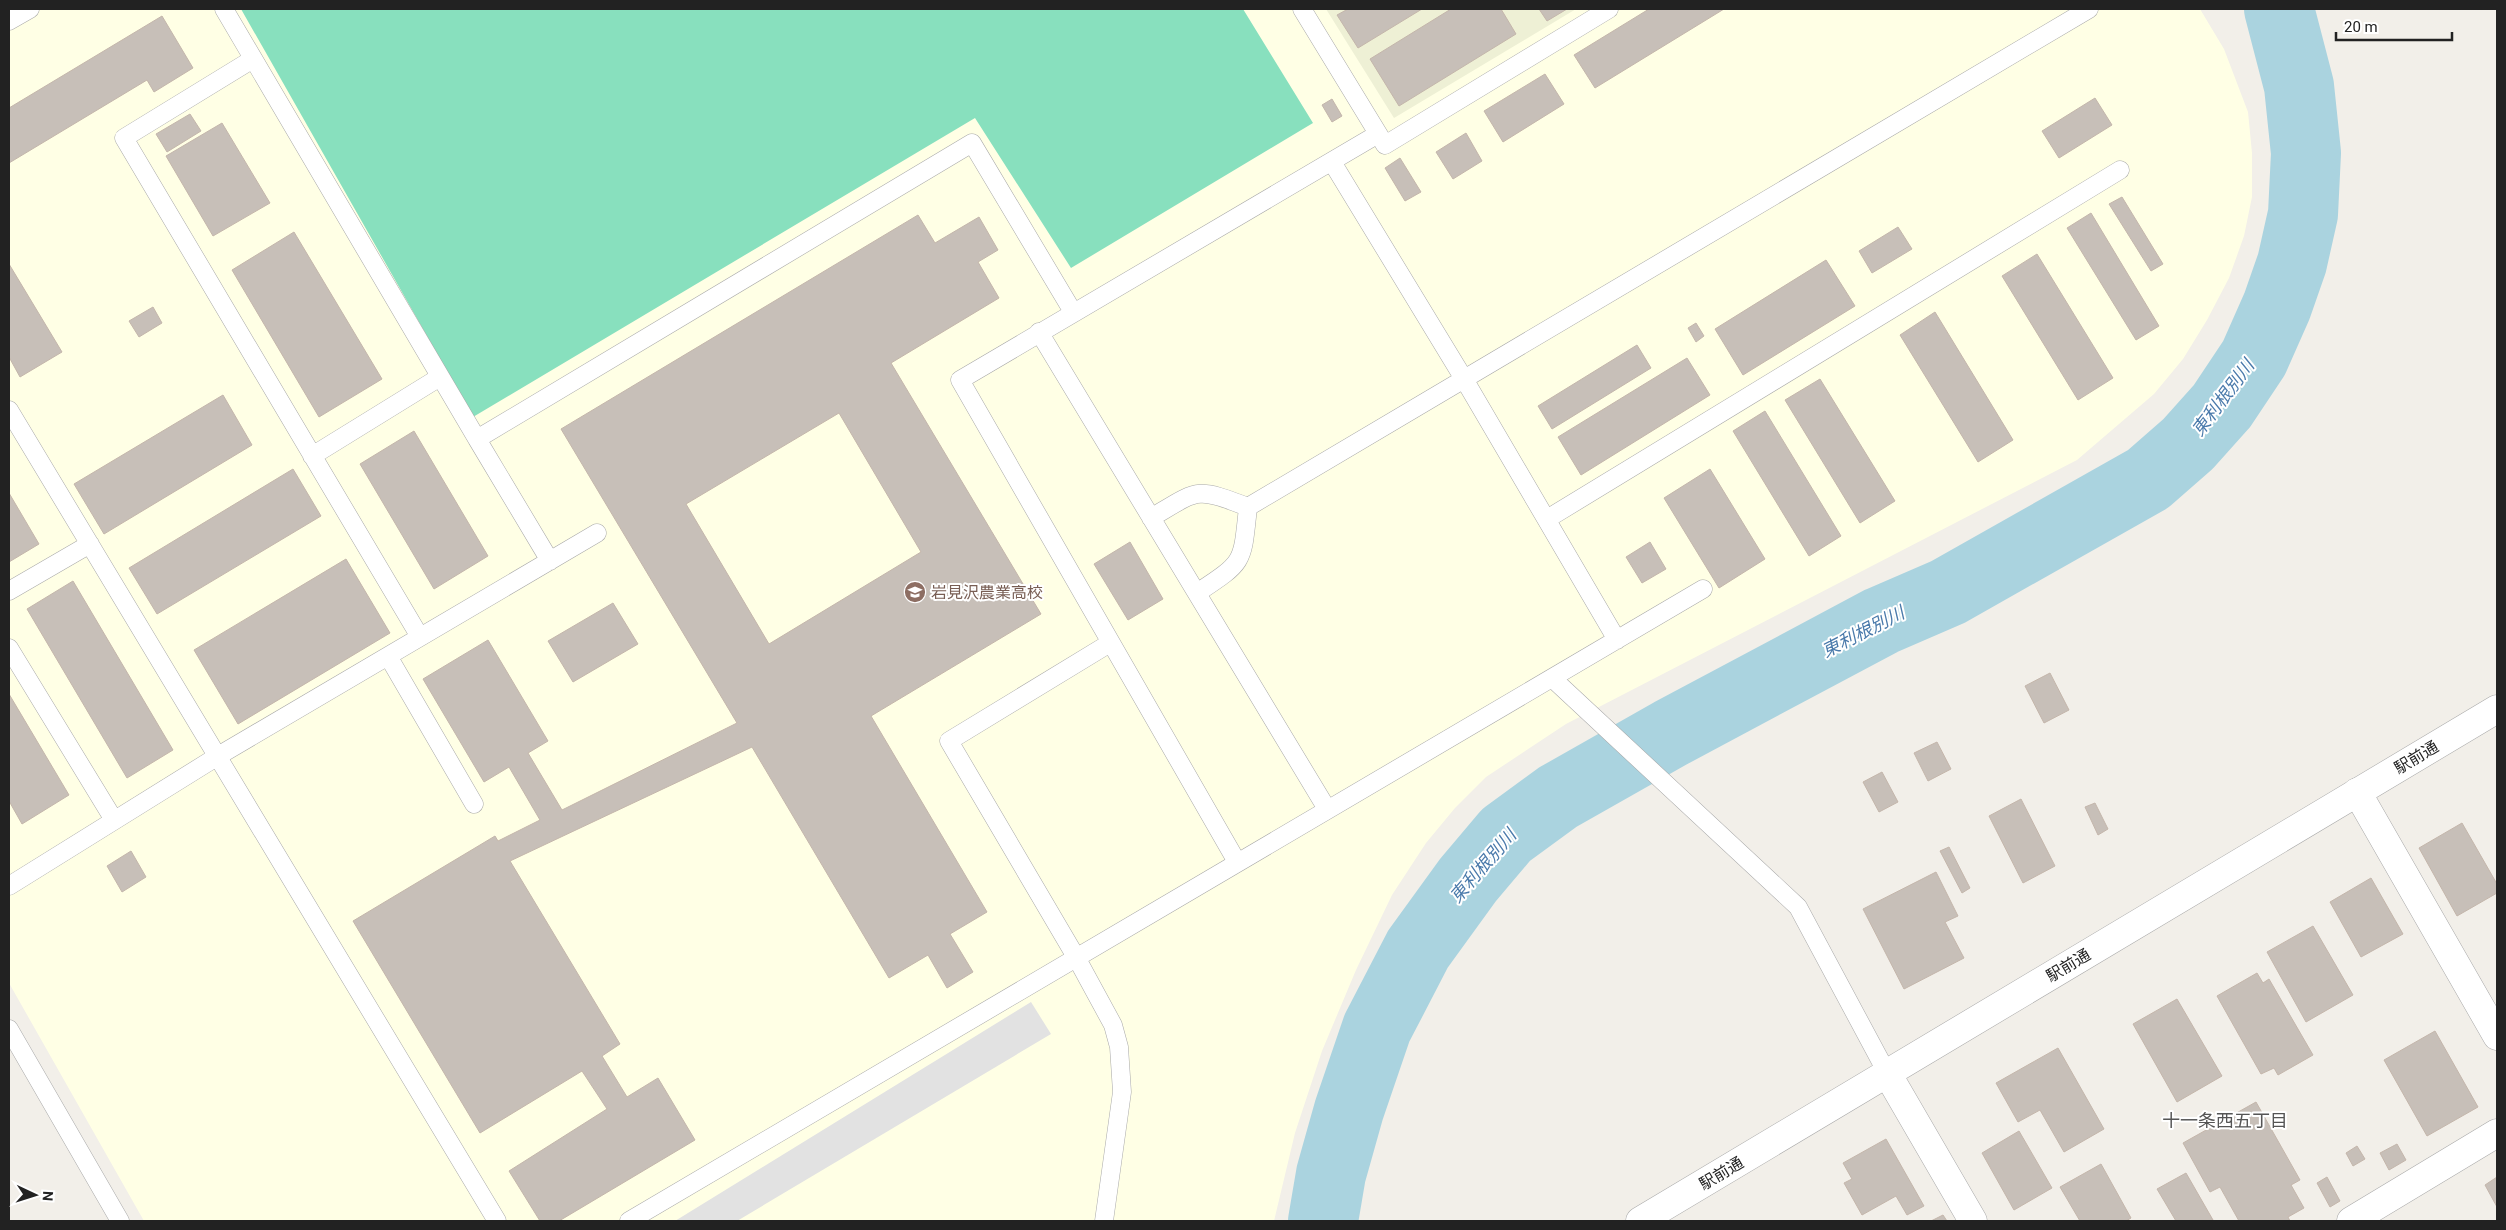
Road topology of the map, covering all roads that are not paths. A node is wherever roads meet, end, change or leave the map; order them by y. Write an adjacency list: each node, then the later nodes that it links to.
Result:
1 (30, 9): 6 (lane)
2 (224, 9): 7 (lane)
3 (1302, 9): 8 (lane)
4 (1609, 9): 8 (lane)
5 (2089, 9): 14 (lane)
6 (9, 21)
7 (253, 59): 13 (lane); 17 (lane)
8 (1378, 134): 9 (lane)
9 (1332, 162): 11 (lane); 14 (lane)
10 (2120, 170): 20 (lane)
11 (1073, 312): 12 (lane); 16 (lane)
12 (1039, 332): 19 (lane); 29 (lane)
13 (440, 377): 16 (lane); 17 (lane)
14 (1464, 379): 18 (lane); 20 (lane)
15 (9, 410): 22 (lane)
16 (477, 440): 23 (lane)
17 (312, 456): 27 (lane)
18 (1248, 507): 19 (lane); 26 (lane)
19 (1151, 518): 26 (lane)
20 (1547, 519): 28 (lane)
21 (597, 533): 23 (lane)
22 (90, 544): 25 (lane); 34 (lane)
23 (550, 561): 27 (lane)
24 (1704, 589): 28 (lane)
25 (9, 591)
26 (1197, 593): 37 (lane)
27 (420, 637): 31 (lane)
28 (1617, 640): 32 (lane)
29 (1110, 643): 39 (lane); 41 (lane)
30 (9, 648): 38 (lane)
31 (388, 656): 34 (lane); 36 (lane)
32 (1552, 678): 37 (lane); 44 (lane)
33 (2497, 709): 35 (street, 駅前通)
34 (218, 756): 38 (lane); 47 (lane)
35 (2357, 792): 43 (street); 44 (street, 駅前通)
36 (474, 804)
37 (1327, 809): 39 (lane)
38 (114, 820): 40 (lane)
39 (1237, 862): 41 (lane)
40 (9, 886)
41 (1076, 956): 48 (lane); 49 (lane)
42 (9, 1029): 46 (lane)
43 (2497, 1036)
44 (1887, 1073): 50 (street, 駅前通); 51 (street)
45 (2497, 1133): 52 (street)
46 (120, 1221)
47 (497, 1221)
48 (629, 1221)
49 (1104, 1221)
50 (1640, 1221)
51 (1973, 1221)
52 (2351, 1221)

